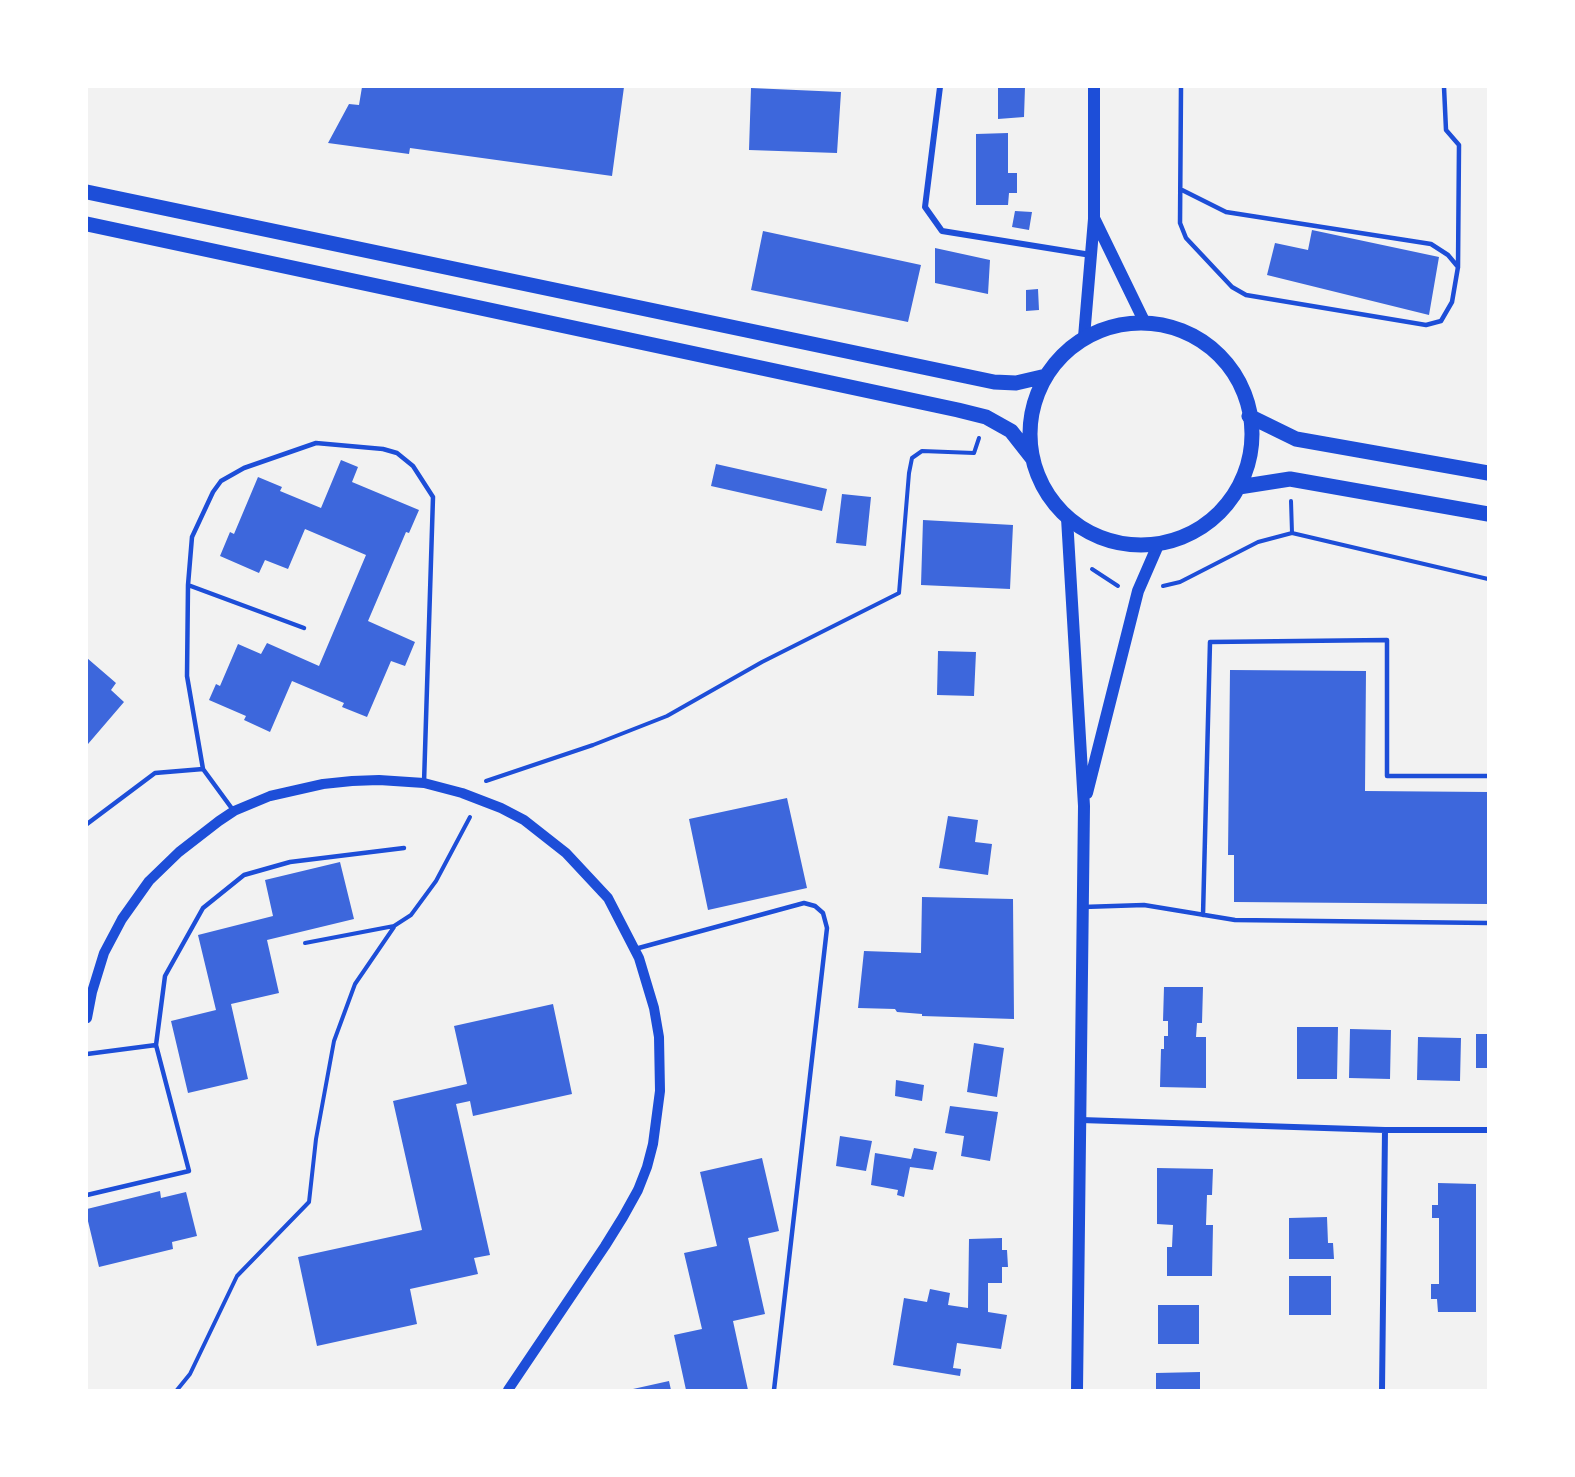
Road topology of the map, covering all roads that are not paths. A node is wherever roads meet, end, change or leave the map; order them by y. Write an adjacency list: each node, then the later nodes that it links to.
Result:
1 (940, 87): 9 (street)
2 (1094, 87): 7 (main road)
3 (1181, 87): 5 (lane)
4 (1444, 87): 10 (lane)
5 (1182, 190): 10 (lane); 10 (lane)
6 (87, 192): 13 (main road)
7 (1094, 219): 9 (main road); 11 (main road)
8 (87, 224): 15 (main road)
9 (1091, 255): 12 (main road)
10 (1458, 267)
11 (1145, 323): 12 (main road); 14 (main road)
12 (1084, 337): 13 (main road)
13 (1046, 376): 15 (main road)
14 (1250, 416): 16 (main road); 17 (main road)
15 (1033, 459): 19 (main road)
16 (1488, 473)
17 (1239, 487): 18 (main road); 20 (main road)
18 (1488, 514)
19 (1067, 518): 20 (main road); 26 (main road)
20 (1158, 544): 26 (main road)
21 (188, 585): 22 (lane); 23 (lane); 25 (lane)
22 (304, 628)
23 (203, 769): 27 (lane); 28 (lane)
24 (1488, 776): 31 (lane)
25 (424, 783): 27 (street); 33 (street)
26 (1084, 806): 30 (main road)
27 (234, 811): 34 (street)
28 (87, 824)
29 (404, 848): 35 (lane)
30 (1083, 907): 31 (lane); 37 (main road)
31 (1203, 915): 32 (lane)
32 (1488, 923)
33 (635, 949): 41 (street); 42 (lane)
34 (87, 1018)
35 (156, 1046): 36 (lane); 40 (lane)
36 (87, 1054)
37 (1080, 1120): 38 (street); 43 (main road)
38 (1385, 1130): 39 (street); 44 (street)
39 (1488, 1130)
40 (87, 1195)
41 (508, 1390)
42 (774, 1390)
43 (1077, 1390)
44 (1383, 1390)

